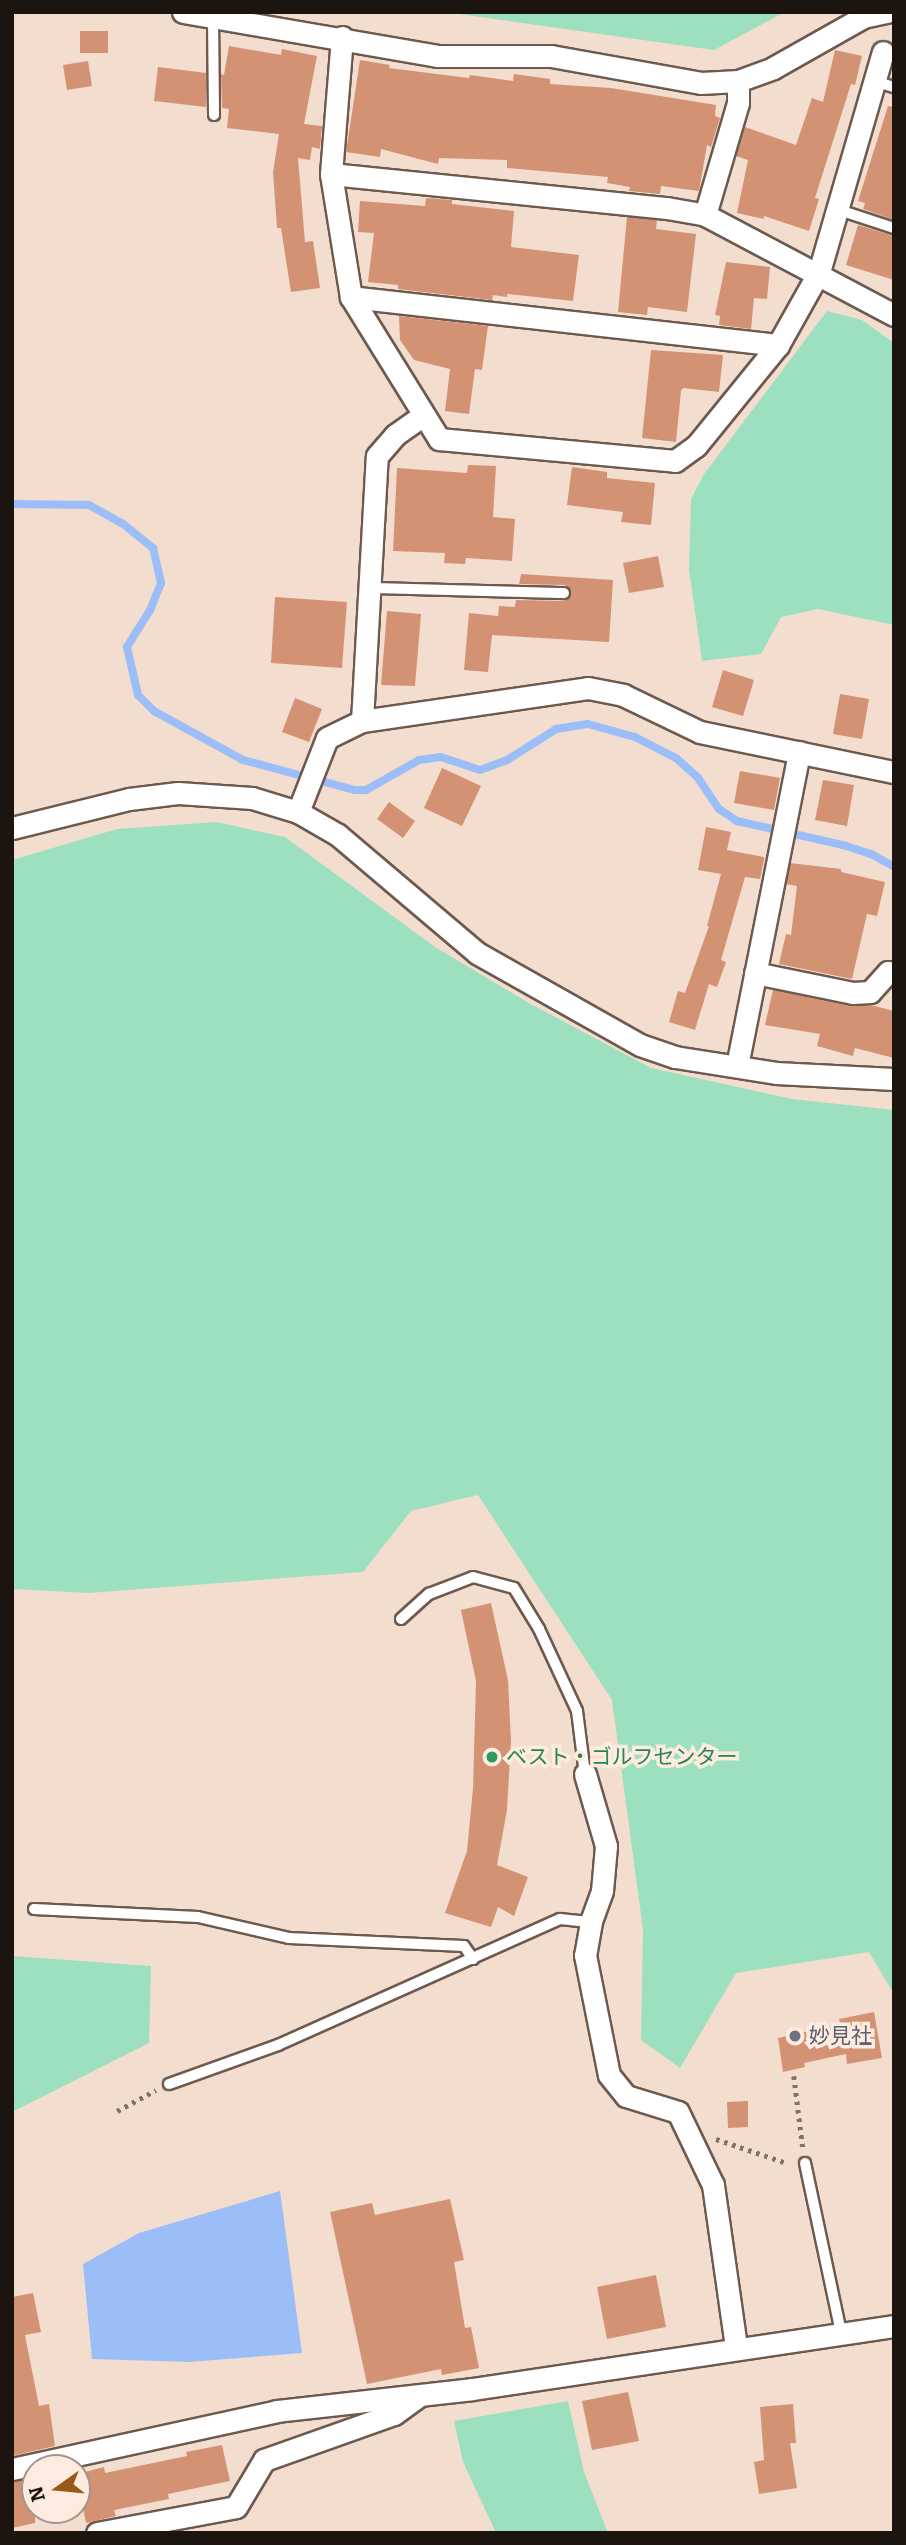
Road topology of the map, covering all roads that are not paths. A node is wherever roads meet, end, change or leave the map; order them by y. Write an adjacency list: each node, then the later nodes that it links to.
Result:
1 (183, 12): 3 (street)
2 (887, 12): 6 (street)
3 (214, 17): 4 (street); 8 (lane)
4 (342, 37): 6 (street); 9 (street)
5 (883, 52): 7 (street)
6 (738, 81): 11 (street)
7 (884, 84): 10 (street)
8 (214, 116)
9 (331, 174): 11 (street); 14 (street)
10 (836, 209): 12 (lane); 13 (street)
11 (705, 215): 13 (street)
12 (894, 228)
13 (819, 272): 15 (street); 16 (street)
14 (351, 297): 16 (street); 17 (street)
15 (894, 315)
16 (778, 345): 17 (street)
17 (424, 415): 18 (street)
18 (370, 588): 19 (lane); 20 (street)
19 (564, 593)
20 (362, 721): 21 (street); 23 (street)
21 (799, 752): 22 (street); 25 (street)
22 (894, 772)
23 (298, 812): 24 (street); 27 (street)
24 (12, 828)
25 (755, 973): 26 (street); 27 (street)
26 (894, 973)
27 (737, 1066): 28 (street)
28 (894, 1079)
29 (401, 1619): 30 (lane)
30 (585, 1774): 32 (street)
31 (34, 1909): 33 (lane)
32 (591, 1922): 33 (lane); 38 (street)
33 (473, 1959): 34 (lane)
34 (169, 2084)
35 (805, 2163): 37 (lane)
36 (894, 2326): 37 (street)
37 (841, 2333): 38 (street)
38 (736, 2347): 39 (street)
39 (421, 2395): 40 (street); 41 (street)
40 (12, 2469)
41 (97, 2533)

